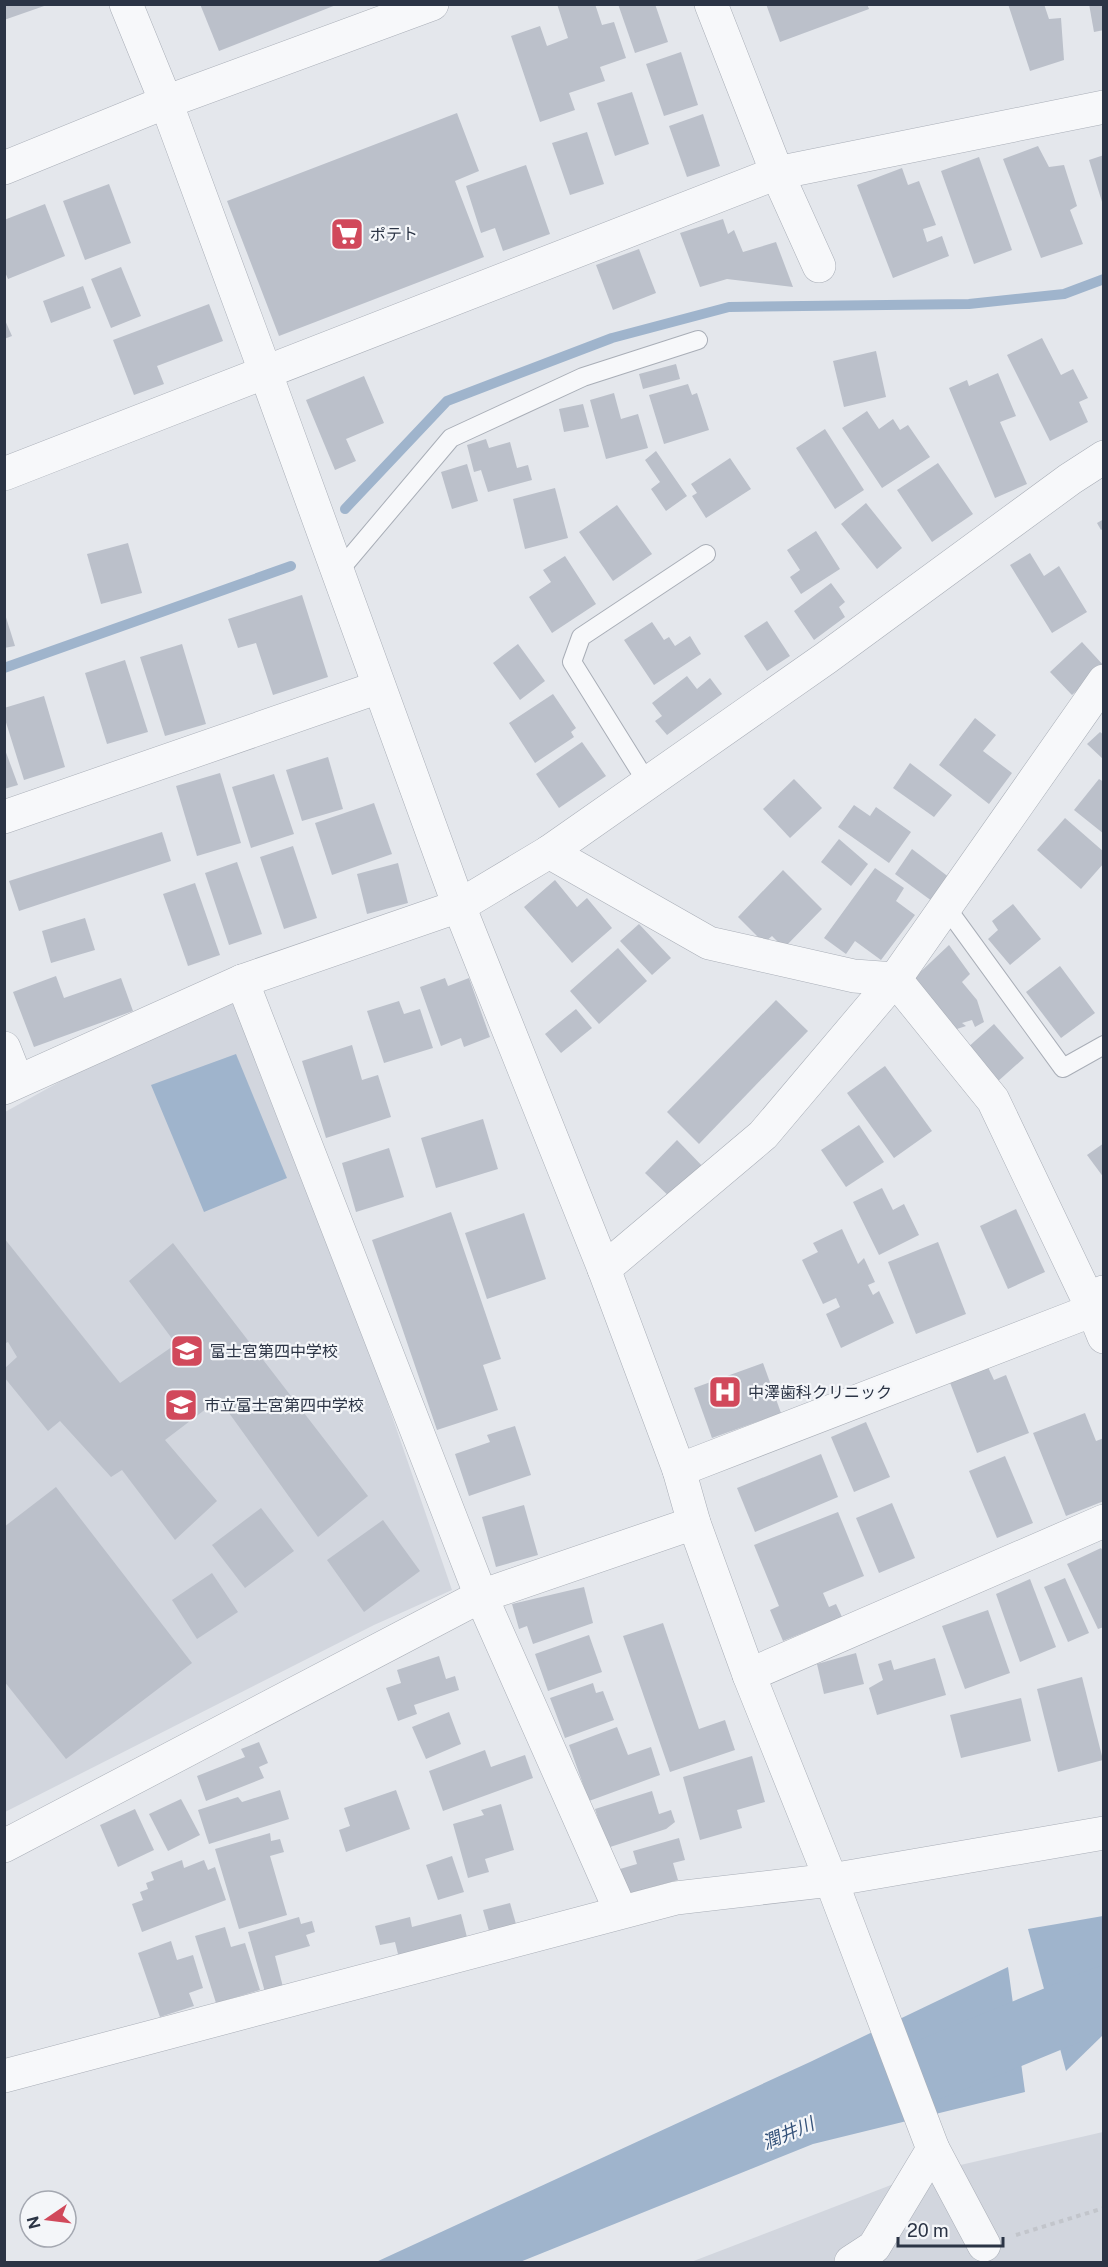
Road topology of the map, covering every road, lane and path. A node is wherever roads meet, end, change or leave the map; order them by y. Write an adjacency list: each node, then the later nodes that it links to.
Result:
1 (126, 4): 4 (street)
2 (432, 4): 4 (street)
3 (711, 4): 7 (street)
4 (166, 102): 6 (street); 10 (street)
5 (1104, 106): 7 (street)
6 (4, 168)
7 (777, 172): 8 (street); 10 (street)
8 (819, 266)
9 (698, 340): 14 (lane)
10 (266, 371): 12 (street); 14 (street)
11 (1104, 457): 17 (street)
12 (4, 474)
13 (706, 554): 17 (lane)
14 (338, 572): 16 (street)
15 (1104, 681): 21 (street)
16 (380, 687): 18 (street); 20 (street)
17 (648, 784): 19 (street)
18 (4, 817)
19 (549, 852): 20 (street); 22 (street)
20 (459, 906): 23 (street); 27 (street)
21 (946, 907): 22 (street); 24 (lane)
22 (896, 979): 27 (street); 28 (street)
23 (243, 981): 26 (street); 32 (street)
24 (1104, 1045)
25 (4, 1048): 26 (street)
26 (11, 1085)
27 (604, 1269): 29 (street)
28 (1100, 1312): 29 (street)
29 (679, 1470): 31 (street)
30 (1104, 1521): 33 (street)
31 (694, 1523): 32 (street); 33 (street)
32 (481, 1596): 35 (street); 37 (street)
33 (749, 1675): 36 (street)
34 (1104, 1833): 36 (street)
35 (4, 1846)
36 (831, 1880): 37 (street); 39 (street)
37 (621, 1912): 38 (street)
38 (4, 2076)
39 (933, 2149): 41 (street); 42 (street)
40 (1104, 2208): 41 (path)
41 (987, 2254)
42 (862, 2255)

